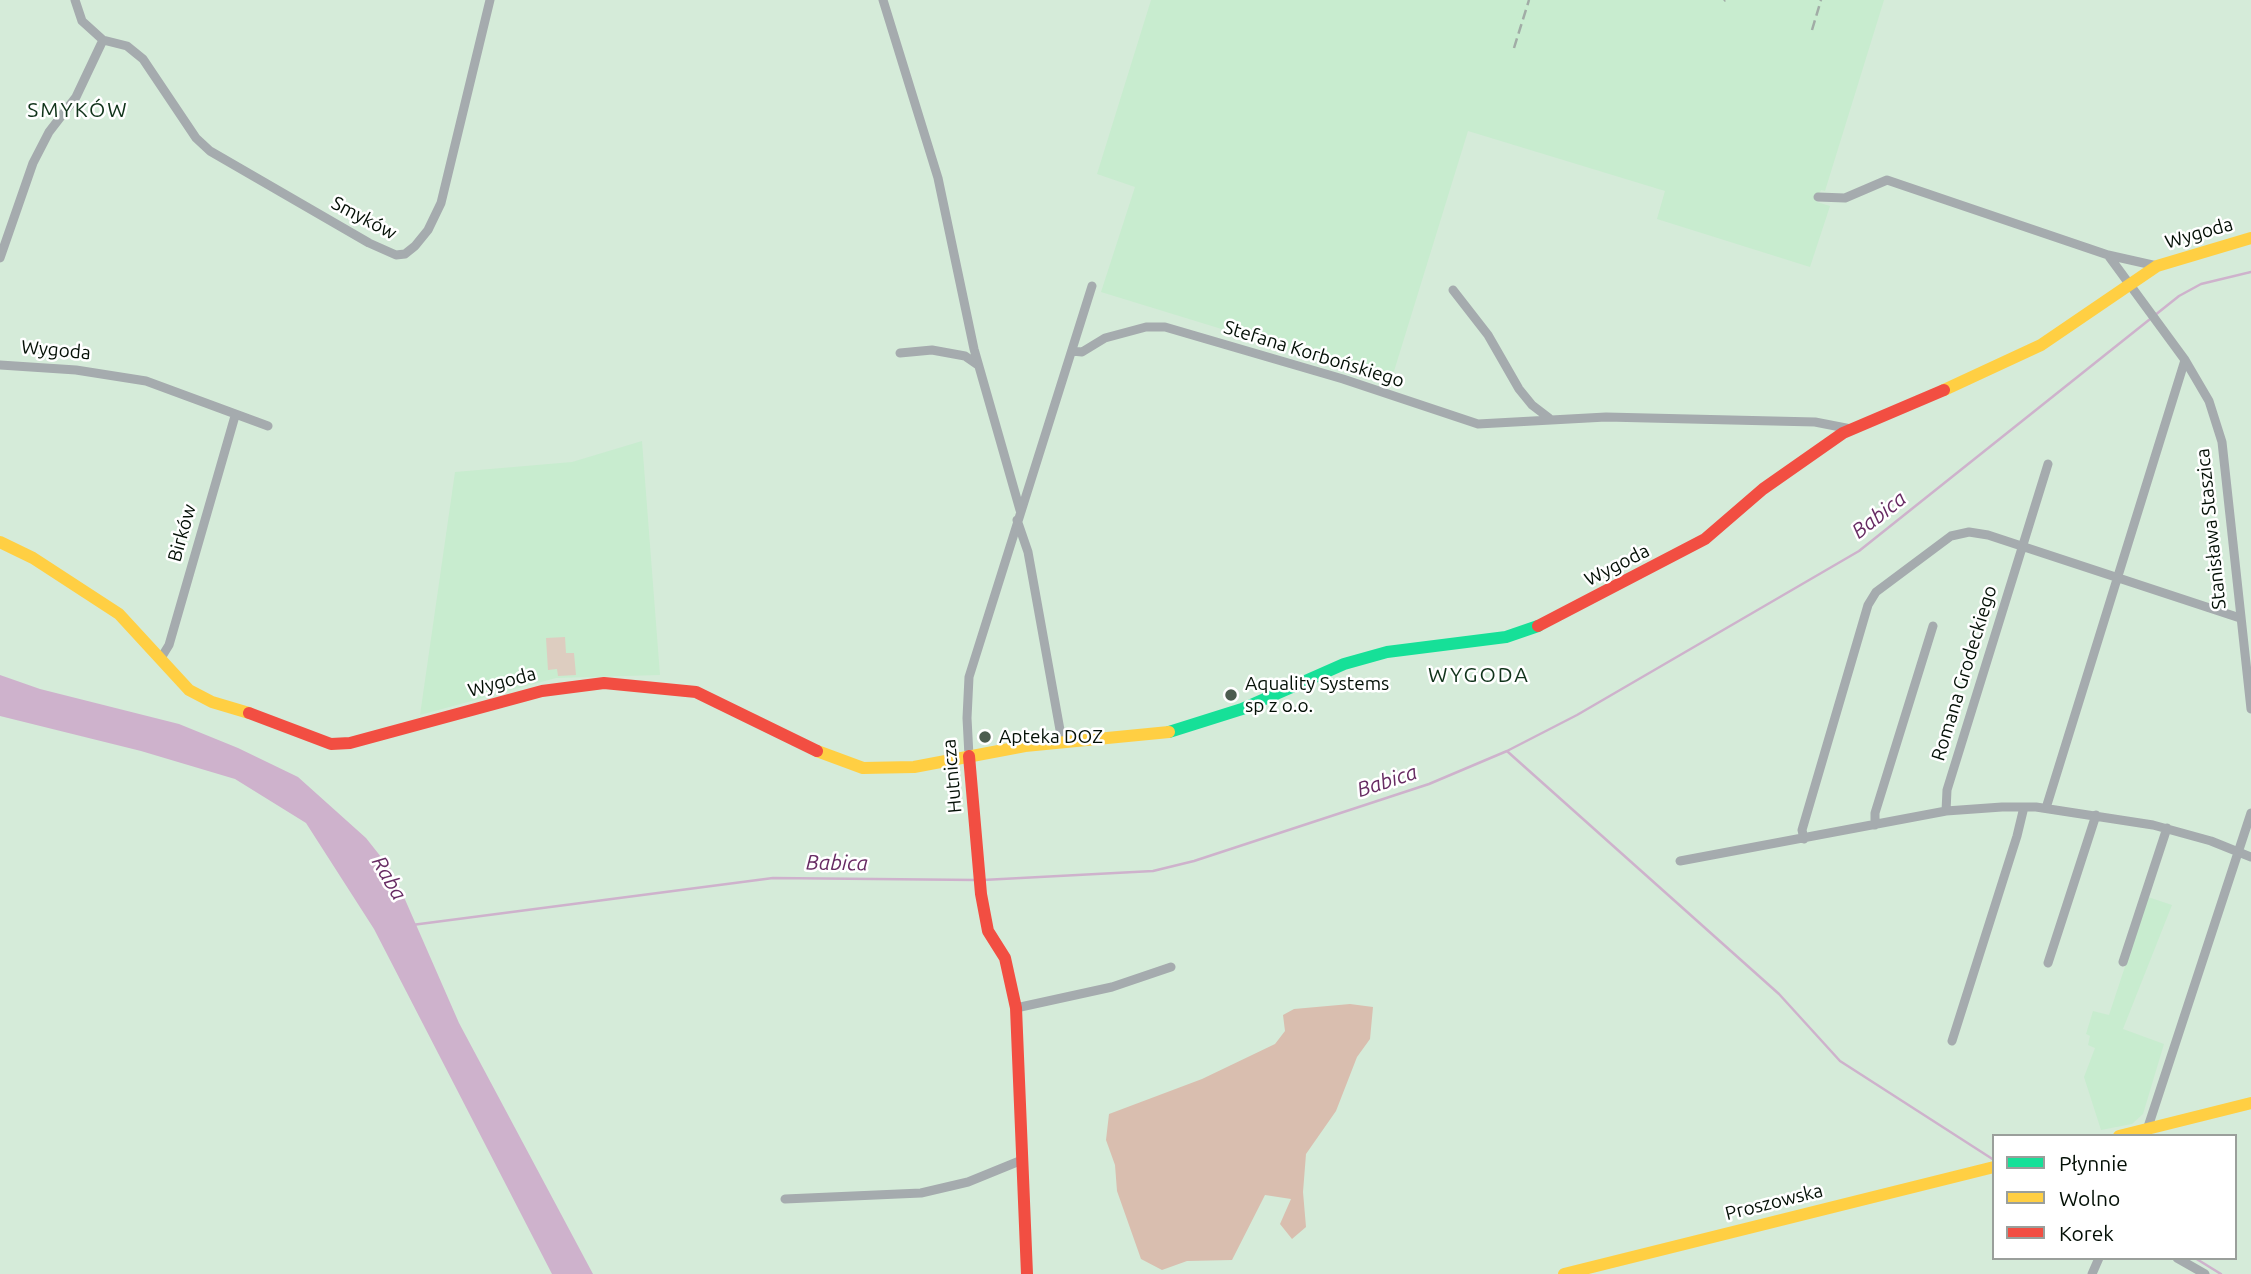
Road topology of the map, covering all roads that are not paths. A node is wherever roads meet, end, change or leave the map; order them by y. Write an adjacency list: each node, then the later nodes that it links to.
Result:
1 (75, 0): 4 (street, Smyków)
2 (490, 0): 4 (street, Smyków)
3 (883, 0): 17 (street)
4 (103, 40): 8 (street)
5 (1818, 197): 7 (street)
6 (2251, 238): 9 (street, Wygoda)
7 (2108, 255): 9 (street); 10 (street, Stanisława Staszica)
8 (0, 258)
9 (2157, 266): 10 (street)
10 (2133, 285): 15 (street, Stanisława Staszica); 21 (street, Wygoda)
11 (1092, 286): 13 (street, Hutnicza)
12 (1453, 290): 19 (street)
13 (1072, 351): 19 (street, Stefana Korbońskiego); 23 (street, Hutnicza)
14 (900, 353): 17 (street)
15 (2185, 360): 26 (street); 27 (street, Stanisława Staszica)
16 (0, 365): 18 (street, Wygoda)
17 (979, 366): 23 (street)
18 (235, 416): 20 (street, Wygoda); 29 (street, Birków)
19 (1551, 418): 21 (street, Stefana Korbońskiego)
20 (268, 426)
21 (1851, 429): 31 (street, Wygoda)
22 (2048, 464): 25 (street, Romana Grodeckiego)
23 (1018, 515): 31 (street); 32 (street, Hutnicza)
24 (0, 541): 29 (street, Wygoda)
25 (2023, 547): 26 (street); 35 (street, Romana Grodeckiego); 40 (street)
26 (2115, 579): 27 (street); 34 (street)
27 (2241, 618): 30 (street, Stanisława Staszica)
28 (1933, 626): 38 (street)
29 (161, 658): 32 (street, Wygoda)
30 (2251, 709)
31 (1062, 741): 32 (street, Wygoda)
32 (969, 756): 47 (street, Hutnicza)
33 (2024, 807): 34 (street); 35 (street); 48 (street)
34 (2046, 808): 37 (street)
35 (1947, 811): 38 (street)
36 (2251, 813): 41 (street)
37 (2096, 815): 39 (street); 45 (street)
38 (1875, 825): 40 (street)
39 (2167, 828): 41 (street); 44 (street)
40 (1804, 839): 43 (street)
41 (2238, 854): 42 (street); 50 (street)
42 (2251, 858)
43 (1680, 862)
44 (2123, 962)
45 (2048, 963)
46 (1171, 967): 47 (street)
47 (1016, 1008): 51 (street, Hutnicza)
48 (1952, 1041)
49 (2251, 1103): 50 (street)
50 (2146, 1132)
51 (1021, 1160): 53 (street); 55 (street, Hutnicza)
52 (1992, 1167): 56 (street, Proszowska)
53 (785, 1199)
54 (2180, 1260): 57 (street)
55 (1027, 1274)
56 (1564, 1274)
57 (2205, 1274)

